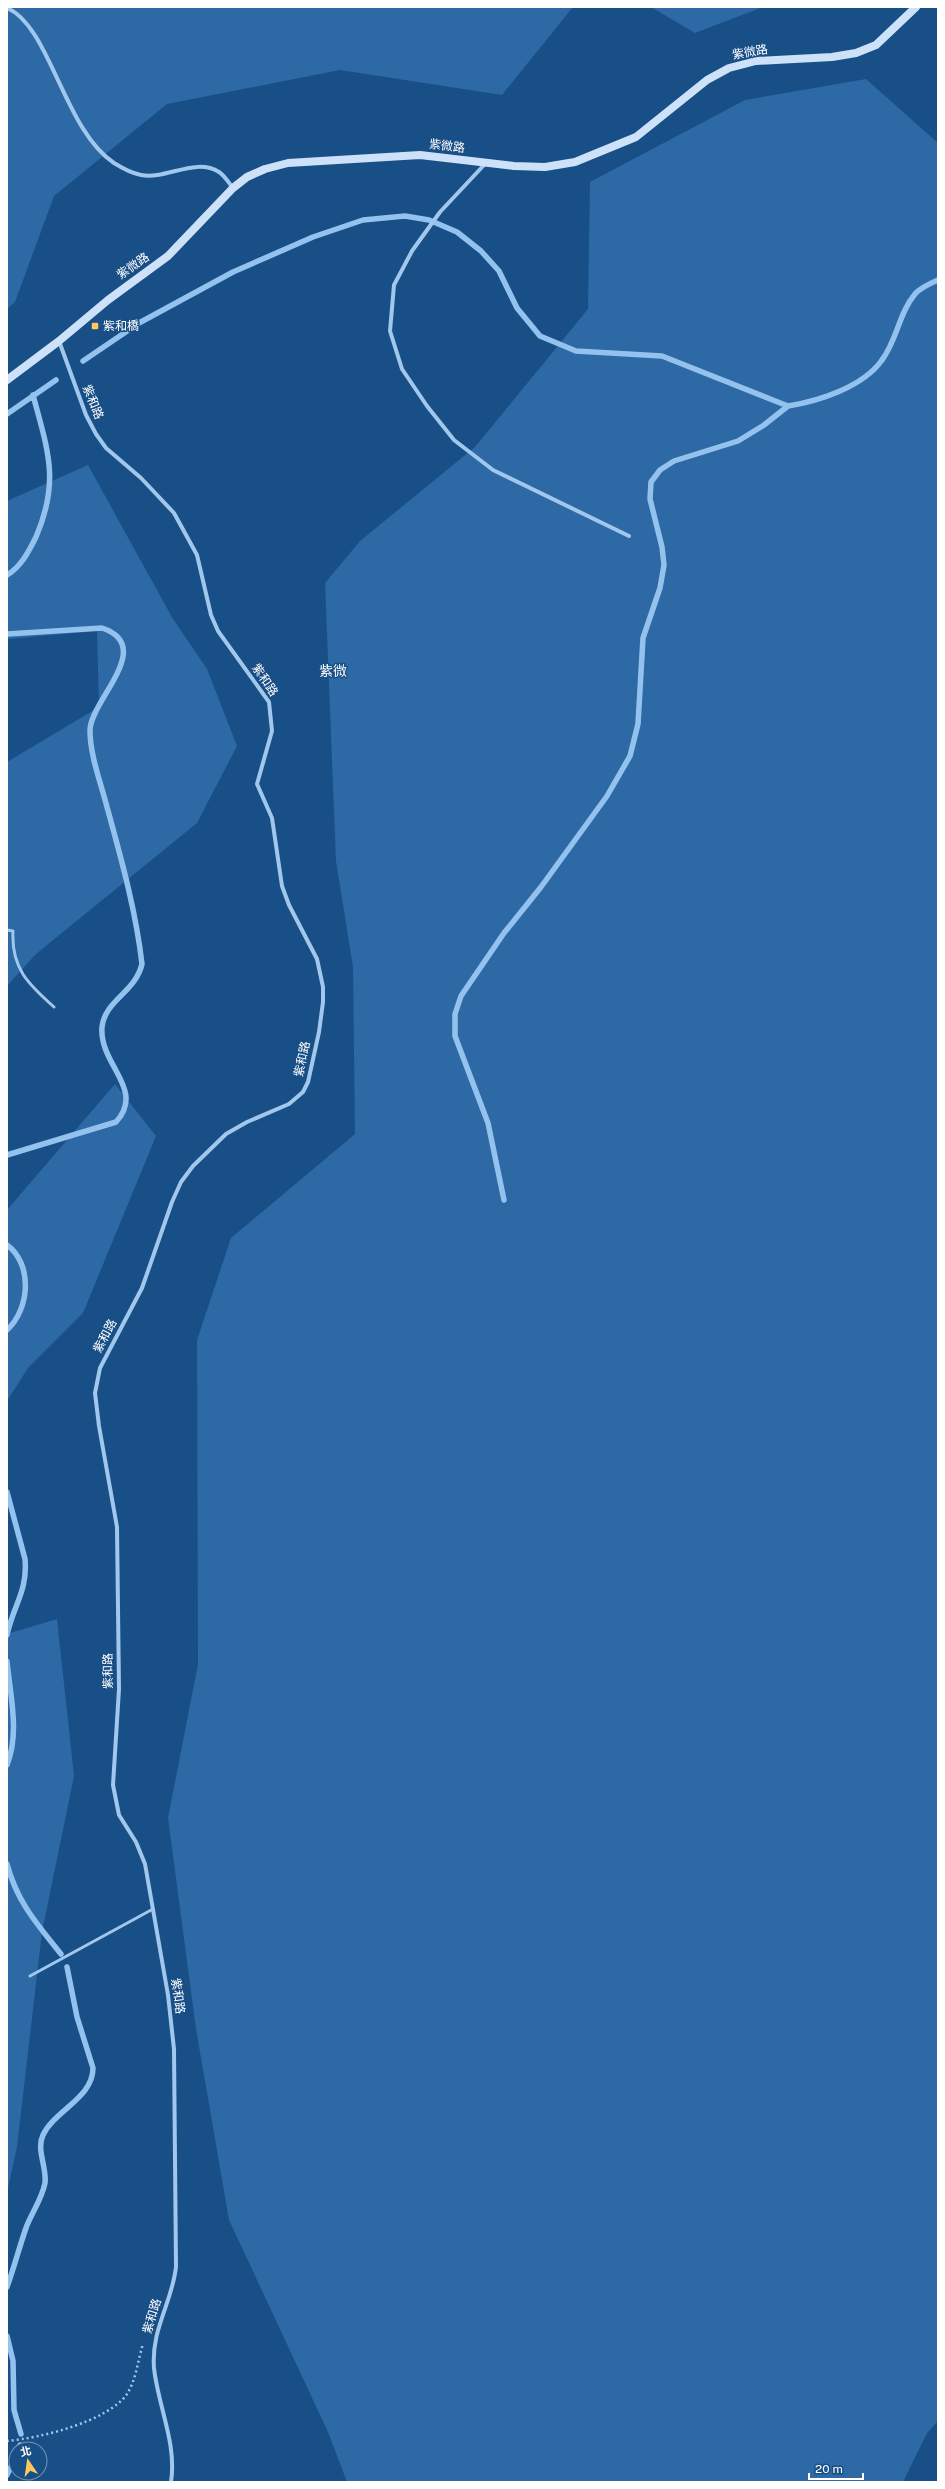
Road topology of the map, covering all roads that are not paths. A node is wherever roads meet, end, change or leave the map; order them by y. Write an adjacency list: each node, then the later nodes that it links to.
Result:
1 (916, 7): 3 (street, 紫微路)
2 (7, 8): 4 (street)
3 (485, 163): 4 (street, 紫微路); 7 (street)
4 (233, 188): 5 (street, 紫微路)
5 (59, 341): 6 (street, 紫微路); 10 (street, 紫和路)
6 (7, 380)
7 (629, 536)
8 (7, 930): 9 (lane)
9 (54, 1007)
10 (153, 1909): 11 (lane); 12 (street, 紫和路)
11 (30, 1976)
12 (171, 2482)

